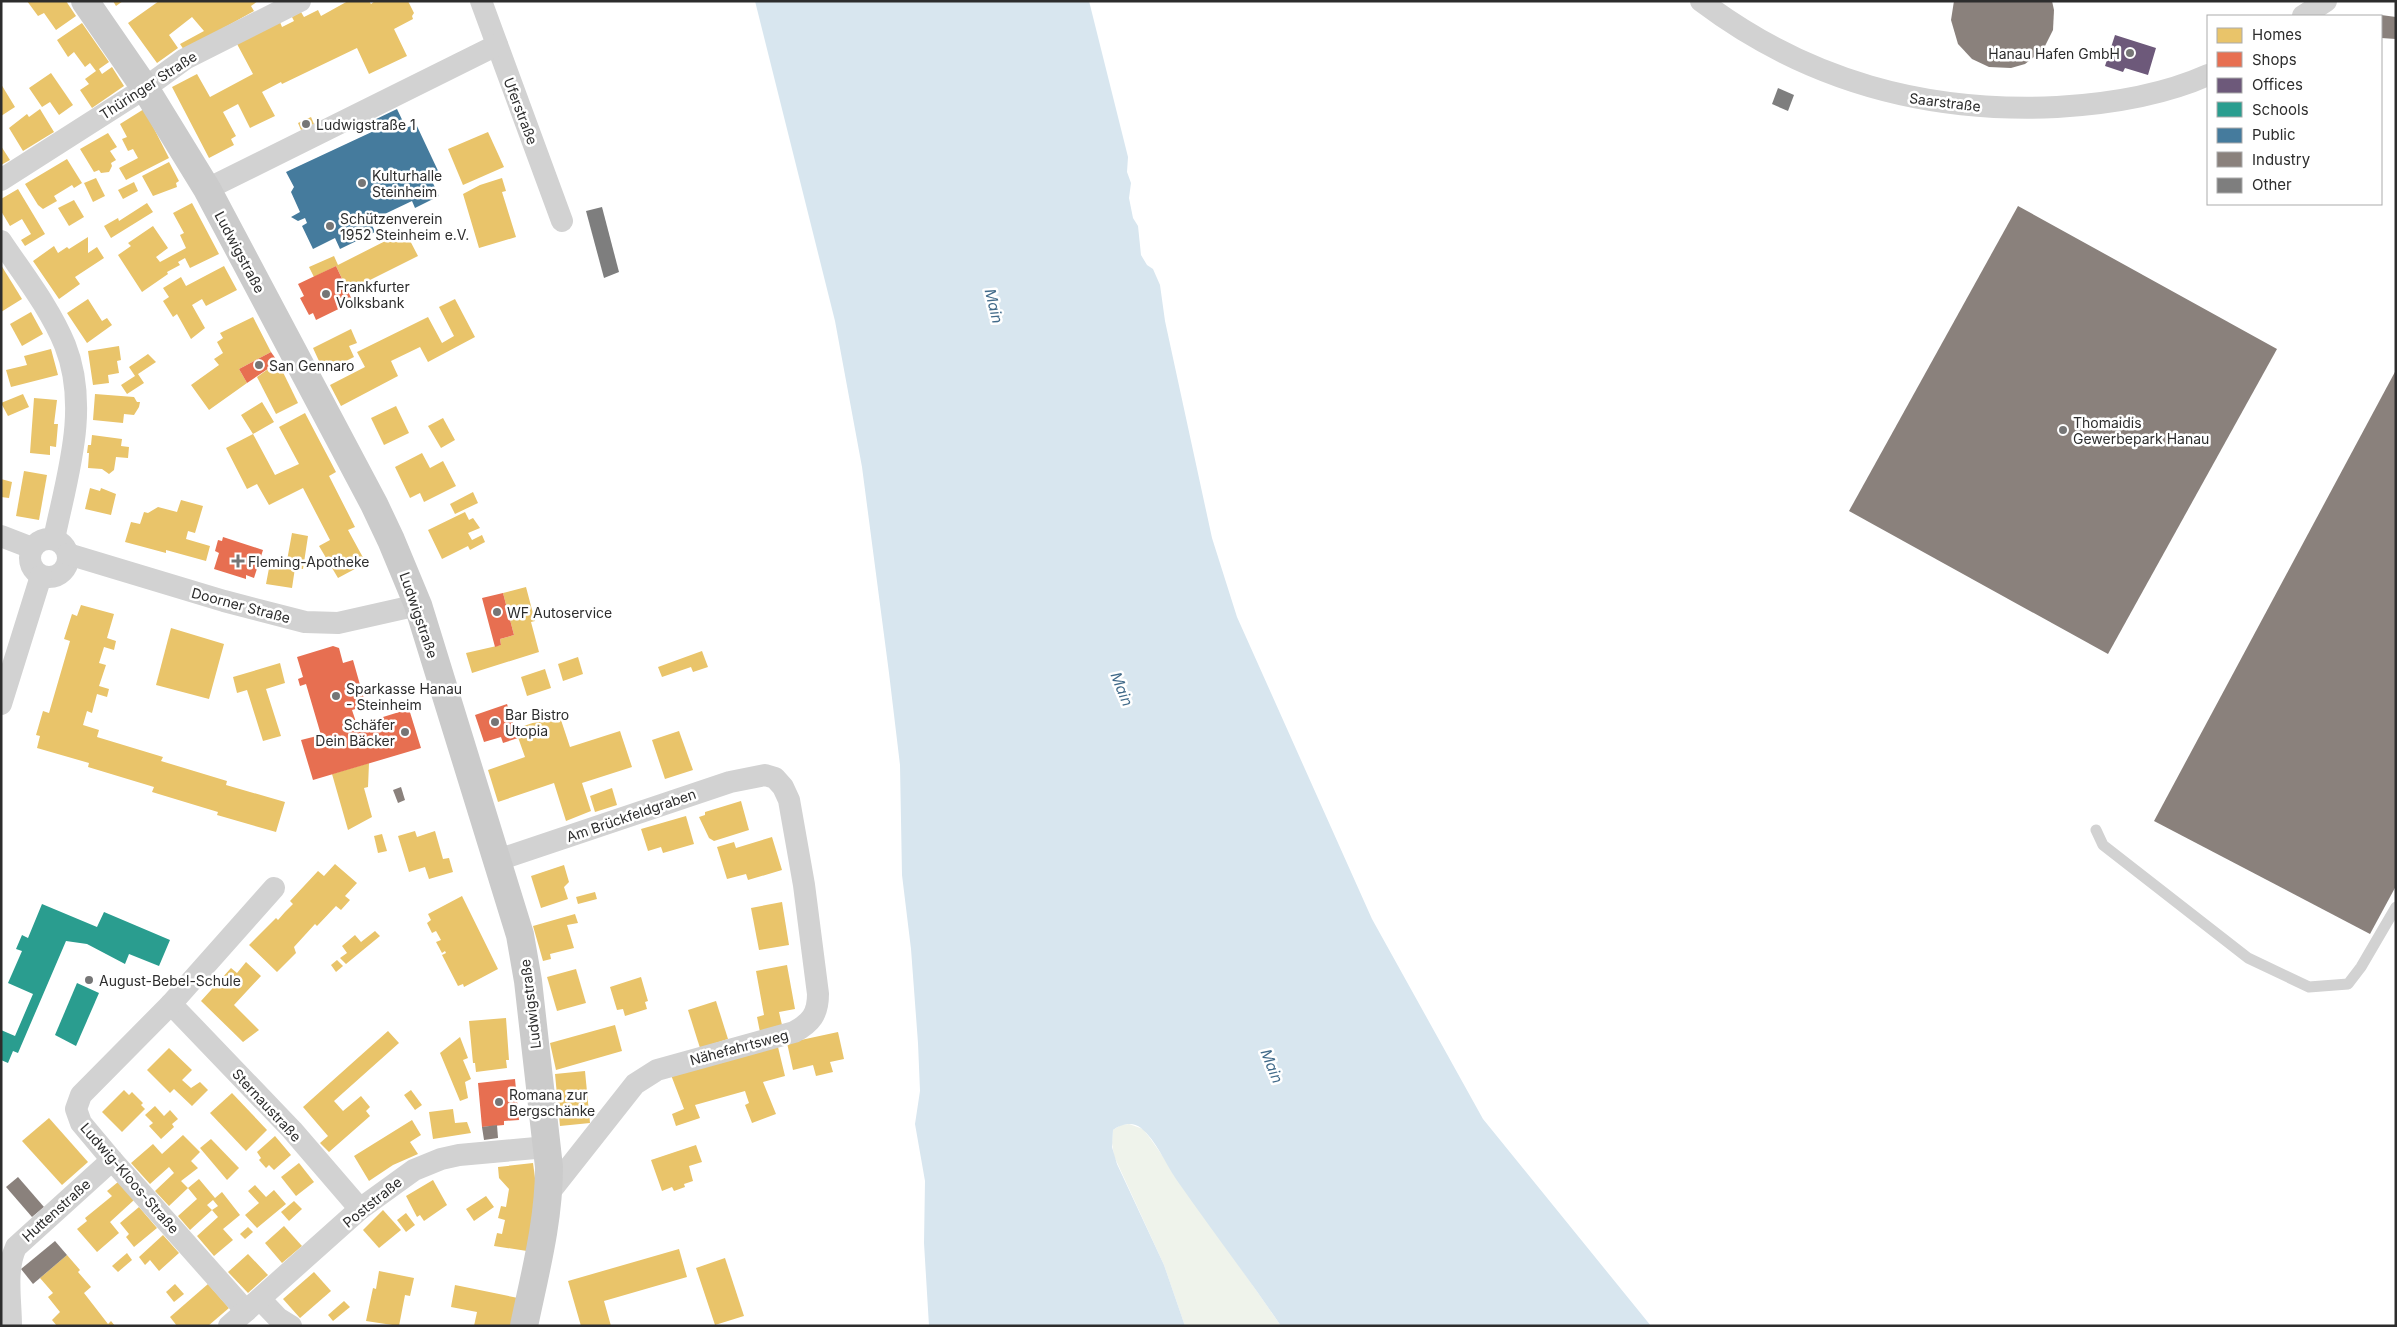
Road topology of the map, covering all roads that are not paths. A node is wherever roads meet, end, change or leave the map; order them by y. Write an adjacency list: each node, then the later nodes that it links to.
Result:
1 (85, 1): 9 (main road, Ludwigstraße)
2 (481, 1): 7 (street, Uferstraße)
3 (1701, 1): 8 (street, Saarstraße)
4 (2326, 1): 6 (street)
5 (289, 3): 9 (street, Thüringer Straße)
6 (2305, 15)
7 (497, 45): 11 (street); 12 (street, Uferstraße)
8 (2207, 75)
9 (145, 88): 10 (street, Thüringer Straße); 11 (main road, Ludwigstraße)
10 (1, 180)
11 (206, 189): 18 (main road, Ludwigstraße)
12 (562, 220)
13 (1, 241): 15 (street)
14 (1, 536): 16 (street)
15 (61, 546): 16 (street); 17 (street); 18 (street, Doorner Straße)
16 (32, 548): 17 (street)
17 (41, 576): 19 (street)
18 (418, 605): 22 (main road, Ludwigstraße)
19 (1, 704)
20 (765, 774): 22 (street, Am Brückfeldgraben); 28 (street, Nähefahrtsweg)
21 (2096, 830): 24 (lane)
22 (498, 860): 26 (main road, Ludwigstraße)
23 (274, 888): 25 (street, Ludwig-Kloos-Straße)
24 (2396, 906)
25 (171, 1004): 27 (street, Ludwig-Kloos-Straße); 29 (street, Sternaustraße)
26 (547, 1147): 28 (main road, Ludwigstraße); 29 (street, Poststraße)
27 (112, 1160): 30 (street, Ludwig-Kloos-Straße); 31 (street, Huttenstraße)
28 (549, 1193): 34 (main road, Ludwigstraße)
29 (360, 1210): 30 (street, Poststraße)
30 (253, 1305): 32 (street, Poststraße); 33 (street, Ludwig-Kloos-Straße)
31 (11, 1326)
32 (229, 1326)
33 (290, 1326)
34 (524, 1326)

